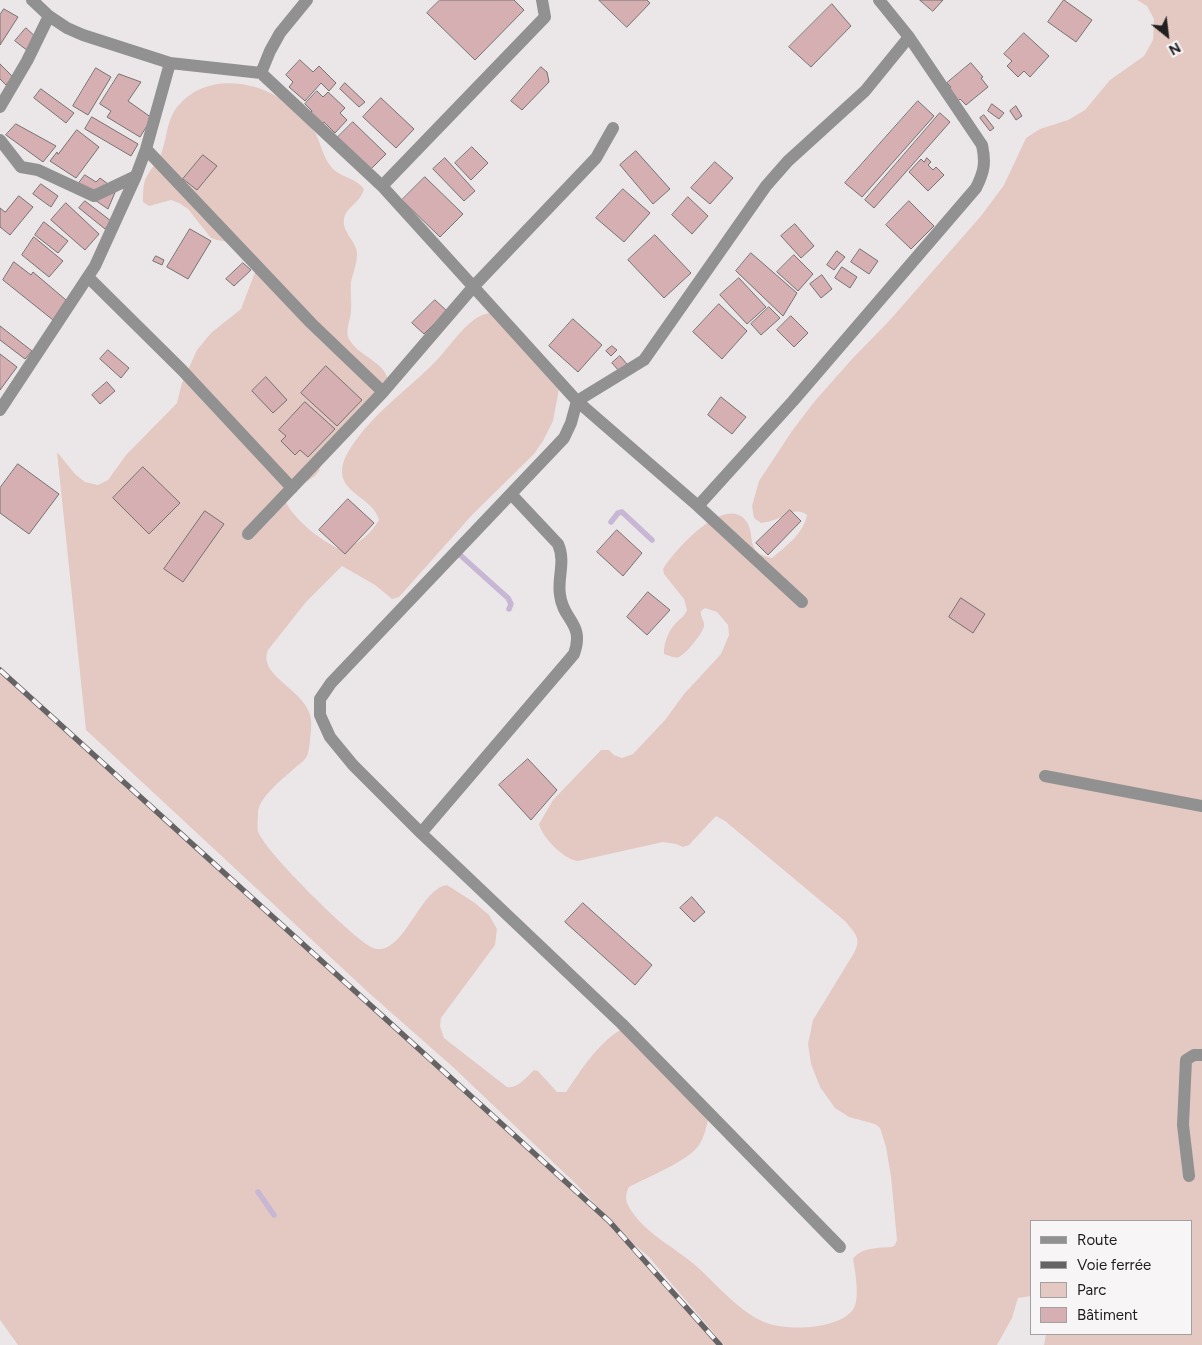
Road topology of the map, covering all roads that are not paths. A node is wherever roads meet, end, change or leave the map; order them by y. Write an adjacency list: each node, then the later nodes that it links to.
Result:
1 (32, 0): 5 (street)
2 (307, 0): 8 (street)
3 (542, 0): 14 (street)
4 (879, 0): 6 (street)
5 (49, 16): 7 (street); 9 (street)
6 (909, 37): 18 (street); 22 (street)
7 (170, 63): 8 (street); 12 (street)
8 (261, 73): 14 (street)
9 (0, 107)
10 (614, 128): 16 (street)
11 (0, 140): 13 (street)
12 (146, 149): 13 (street); 17 (street)
13 (136, 176): 15 (street)
14 (382, 186): 16 (street)
15 (88, 277): 19 (street); 20 (street)
16 (474, 286): 17 (street); 18 (street)
17 (384, 392): 20 (street)
18 (577, 400): 21 (street); 22 (street)
19 (0, 410)
20 (292, 488): 23 (street)
21 (511, 494): 27 (street); 27 (street)
22 (698, 506): 24 (street)
23 (248, 534)
24 (802, 602)
25 (1046, 776): 26 (street)
26 (1202, 806)
27 (421, 833): 30 (street)
28 (1202, 1055): 29 (street)
29 (1189, 1176)
30 (840, 1246)

